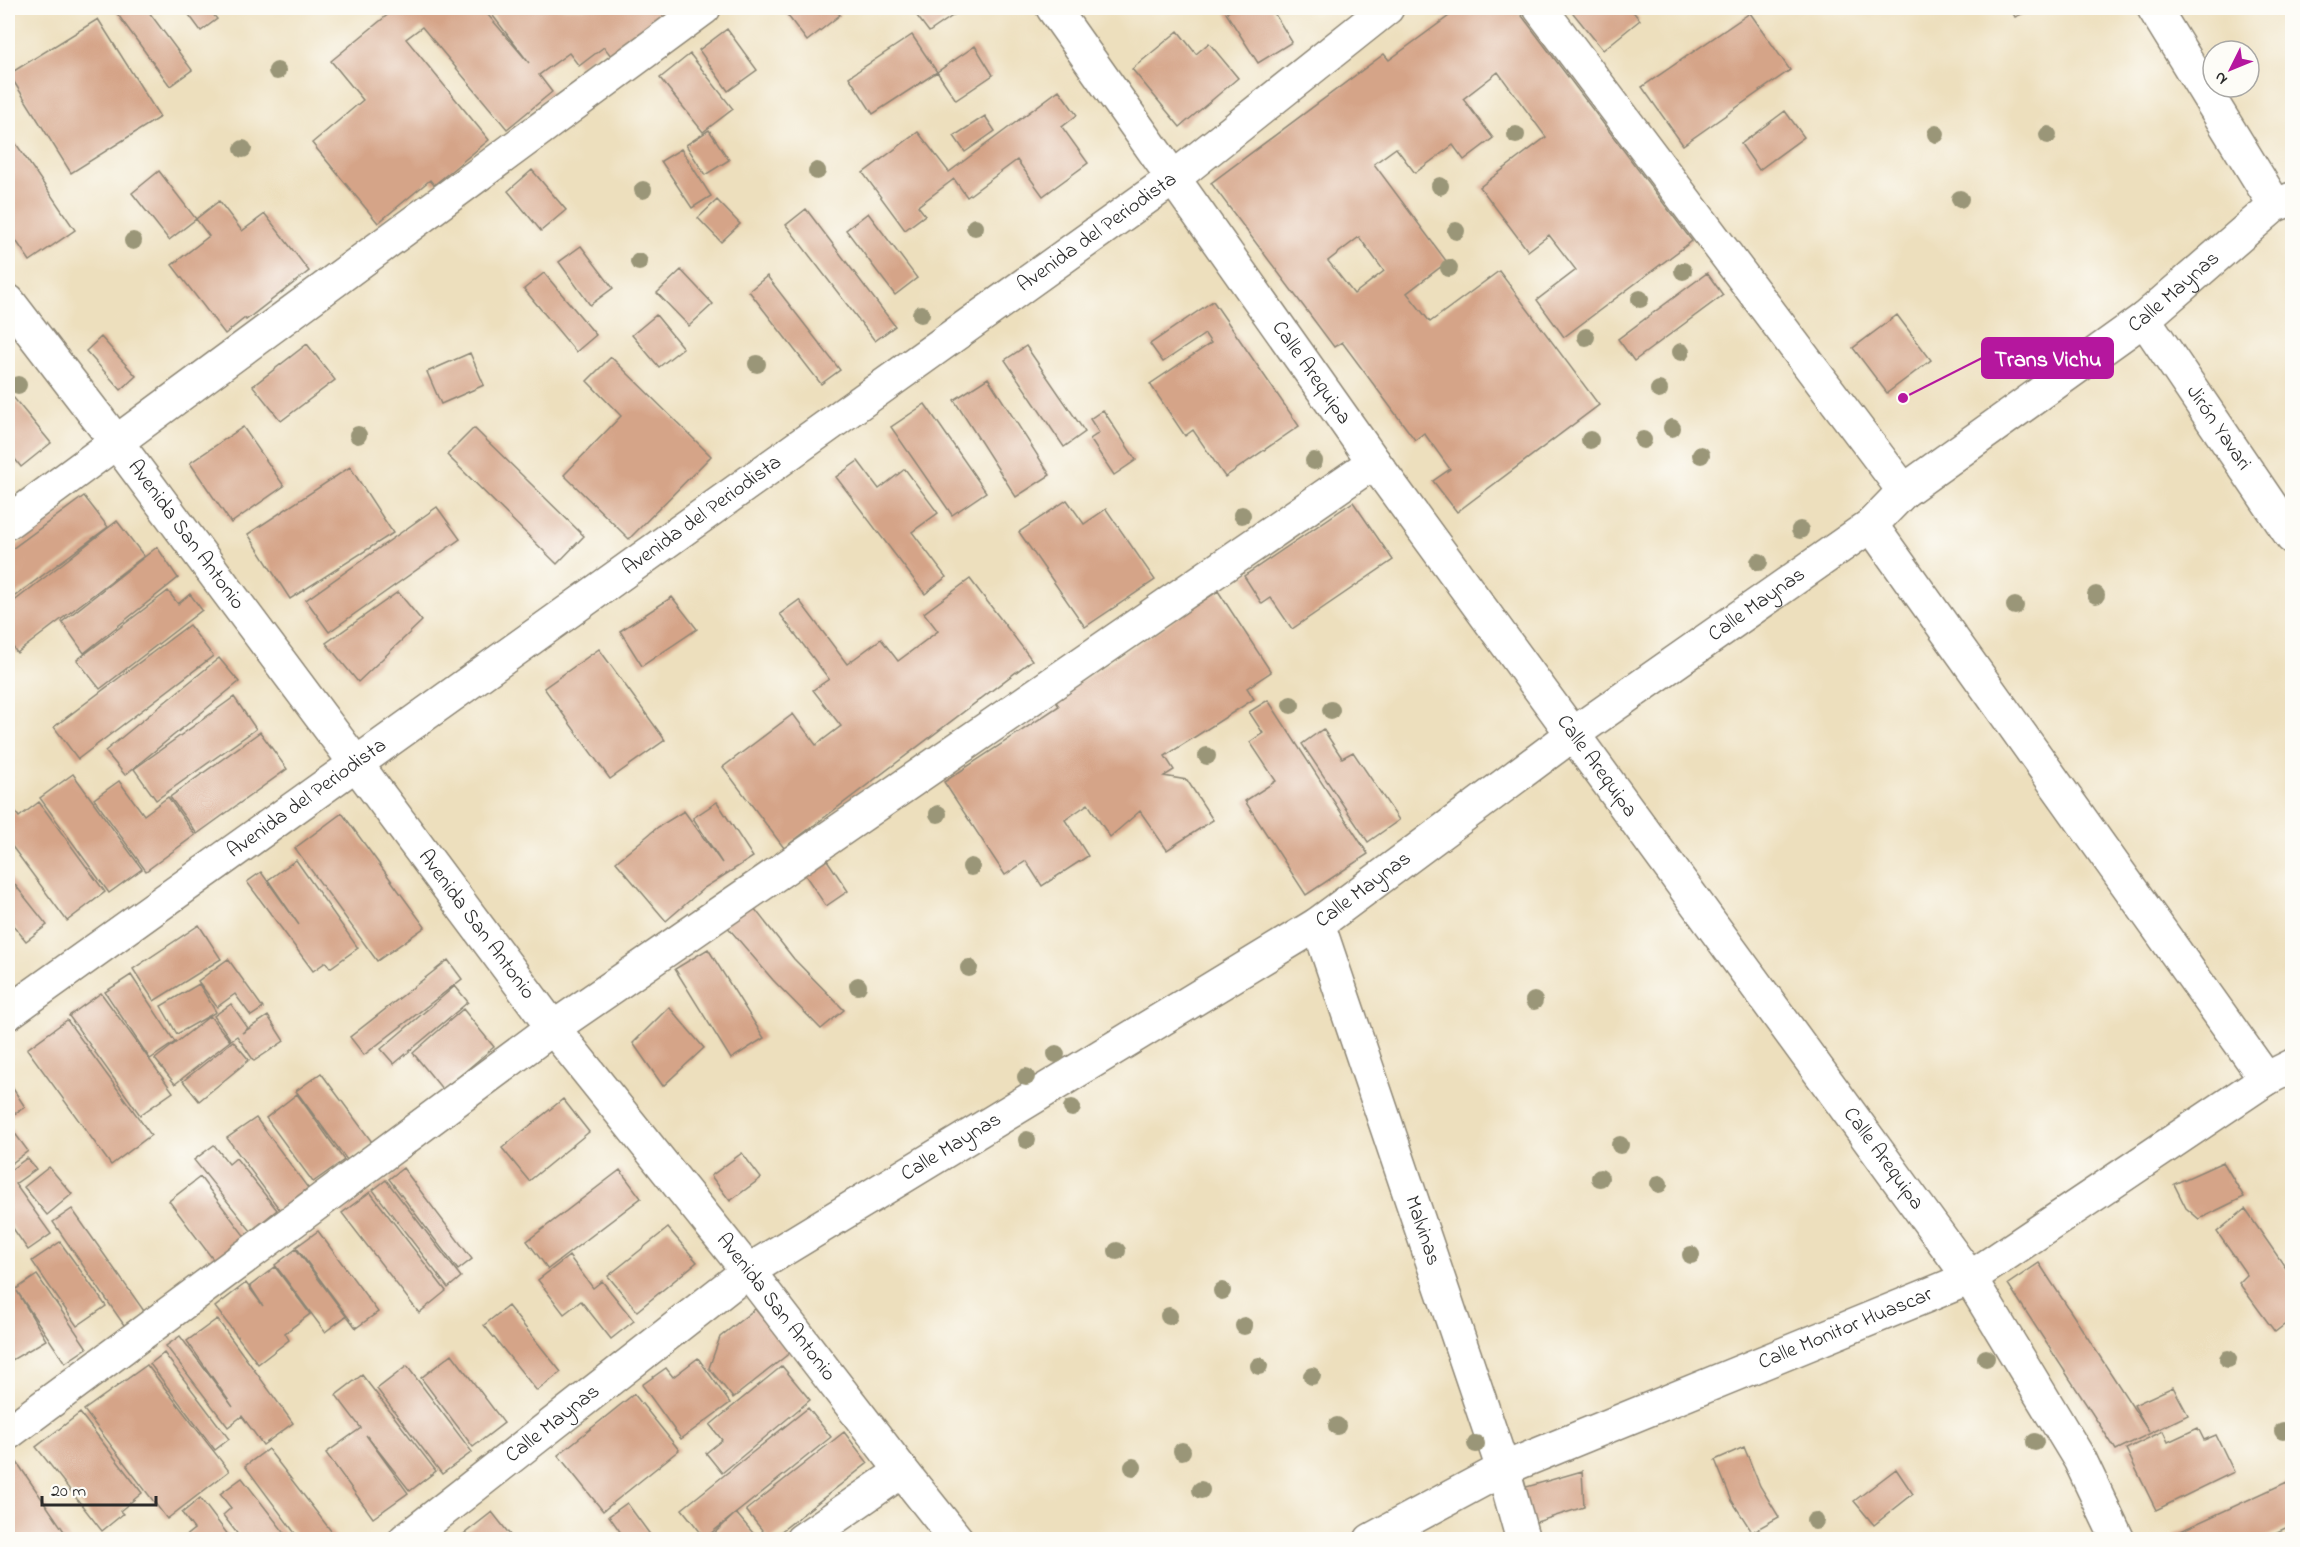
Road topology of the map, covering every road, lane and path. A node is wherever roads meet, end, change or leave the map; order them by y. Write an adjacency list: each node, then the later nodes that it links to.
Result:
1 (704, 8): 10 (street)
2 (1053, 8): 6 (street, Calle Arequipa)
3 (1387, 8): 6 (street, Avenida del Periodista)
4 (1540, 8): 12 (street)
5 (2154, 8): 7 (street)
6 (1175, 177): 11 (street, Calle Arequipa); 17 (street, Avenida del Periodista)
7 (2284, 202): 9 (street, Calle Maynas)
8 (8, 301): 10 (street, Avenida San Antonio)
9 (2144, 319): 12 (street, Calle Maynas); 15 (street, Jirón Yavari)
10 (117, 443): 13 (street); 17 (street, Avenida San Antonio)
11 (1374, 462): 16 (street, Calle Arequipa); 20 (street)
12 (1904, 491): 14 (street, Calle Maynas)
13 (8, 522)
14 (1870, 525): 16 (street, Calle Maynas); 21 (street)
15 (2292, 537)
16 (1573, 734): 18 (street, Calle Maynas); 23 (street, Calle Arequipa)
17 (354, 763): 19 (street, Avenida del Periodista); 20 (street, Avenida San Antonio)
18 (1318, 924): 22 (street, Calle Maynas); 25 (street, Malvinas)
19 (8, 1013)
20 (553, 1028): 22 (street, Avenida San Antonio); 24 (street)
21 (2279, 1072): 23 (street, Calle Monitor Huascar)
22 (748, 1271): 26 (street, Avenida San Antonio); 27 (street, Calle Maynas)
23 (1970, 1278): 25 (street, Calle Monitor Huascar); 32 (street, Calle Arequipa)
24 (8, 1433)
25 (1503, 1468): 30 (street, Calle Monitor Huascar); 31 (street, Malvinas)
26 (902, 1471): 28 (street); 29 (street, Avenida San Antonio)
27 (405, 1539)
28 (802, 1539)
29 (957, 1539)
30 (1371, 1539)
31 (1523, 1539)
32 (2118, 1539)

